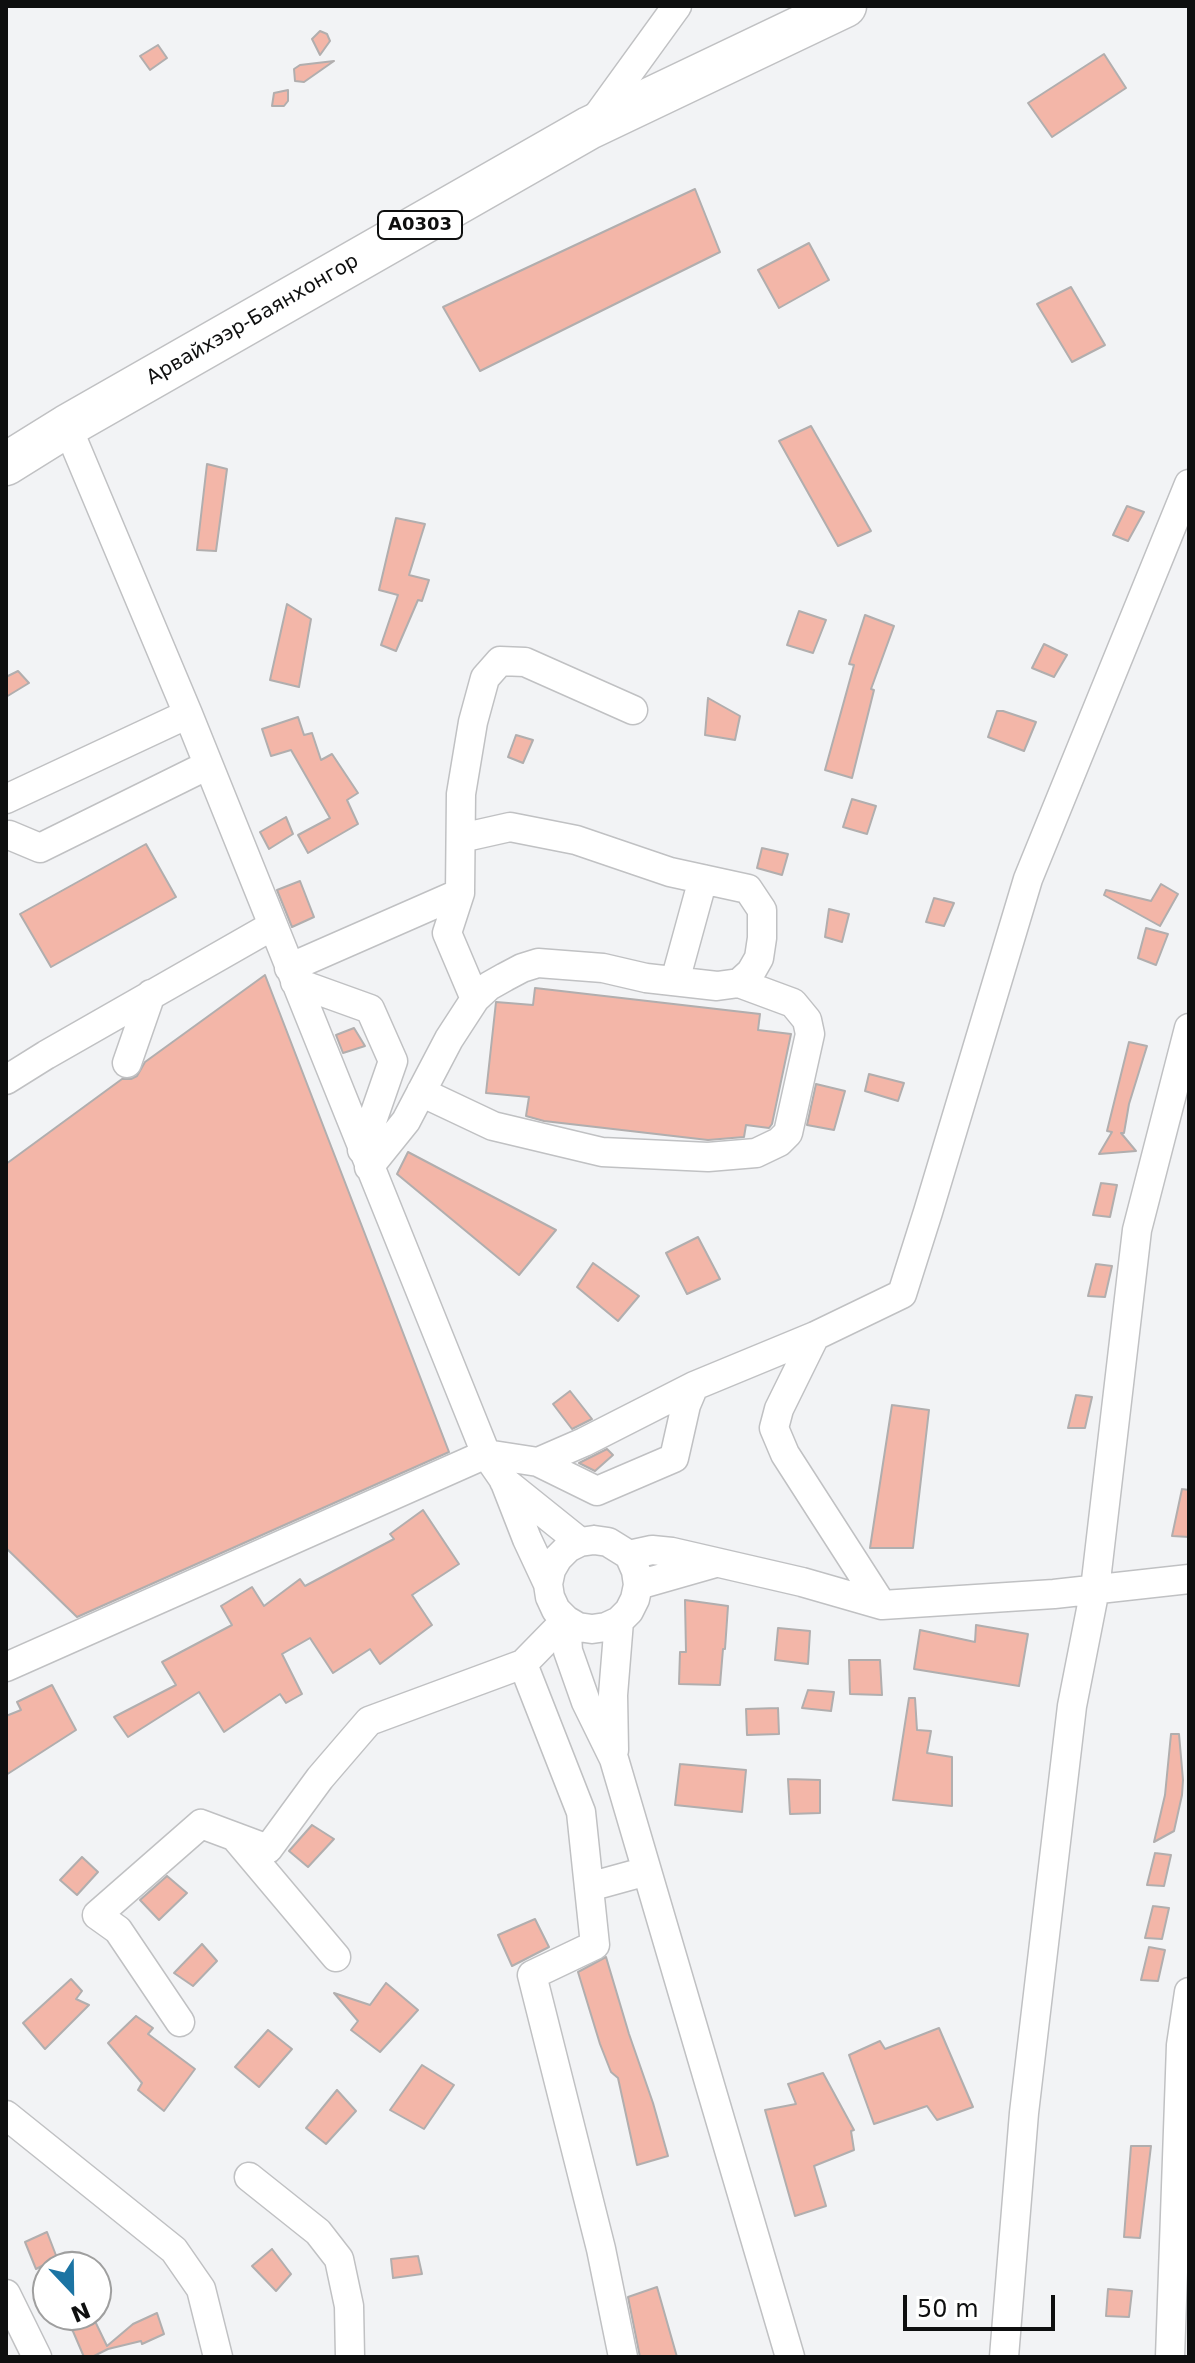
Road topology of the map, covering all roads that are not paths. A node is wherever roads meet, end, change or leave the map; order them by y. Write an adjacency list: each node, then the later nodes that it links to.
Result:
1 (677, 6): 3 (street)
2 (845, 6): 3 (highway, Арвайхээр-Баянхонгор / A0303)
3 (589, 128): 4 (highway, Арвайхээр-Баянхонгор / A0303)
4 (67, 426): 5 (highway, Арвайхээр-Баянхонгор / A0303); 8 (street)
5 (6, 464)
6 (1189, 484): 26 (street)
7 (633, 710): 12 (street)
8 (188, 714): 9 (street); 10 (street)
9 (208, 765): 11 (street); 15 (street)
10 (6, 799)
11 (6, 836)
12 (461, 838): 13 (street); 14 (street)
13 (703, 879): 17 (street); 18 (street)
14 (460, 893): 16 (street); 20 (street)
15 (272, 926): 16 (street); 19 (street)
16 (292, 975): 25 (street); 25 (street)
17 (675, 981): 18 (street); 20 (street)
18 (739, 983): 24 (street)
19 (151, 994): 22 (street); 23 (street)
20 (475, 999): 24 (street)
21 (1189, 1028): 37 (street)
22 (127, 1063)
23 (6, 1080)
24 (421, 1092): 25 (street)
25 (366, 1159): 28 (street)
26 (815, 1336): 27 (street); 38 (street)
27 (694, 1386): 29 (street); 29 (street)
28 (486, 1454): 29 (street); 30 (street); 42 (street)
29 (538, 1462)
30 (504, 1480): 31 (street); 35 (street)
31 (580, 1542): 32 (street); 35 (street)
32 (629, 1555): 33 (street); 36 (street)
33 (716, 1563): 36 (street); 38 (street)
34 (1189, 1579): 37 (street)
35 (548, 1584): 39 (street)
36 (638, 1585): 40 (street)
37 (1095, 1589): 38 (street); 58 (street)
38 (882, 1605)
39 (566, 1620): 40 (street); 41 (street); 43 (street)
40 (619, 1621): 43 (street)
41 (523, 1664): 44 (street); 46 (street)
42 (6, 1667)
43 (614, 1759): 45 (street)
44 (234, 1836): 47 (street); 49 (street)
45 (647, 1871): 46 (street); 57 (street)
46 (589, 1887): 56 (street)
47 (336, 1957)
48 (1189, 1992): 59 (street)
49 (180, 2022)
50 (6, 2115): 54 (street)
51 (249, 2177): 55 (street)
52 (6, 2294): 53 (street)
53 (37, 2357)
54 (218, 2357)
55 (350, 2357)
56 (623, 2357)
57 (790, 2357)
58 (1004, 2357)
59 (1170, 2357)

